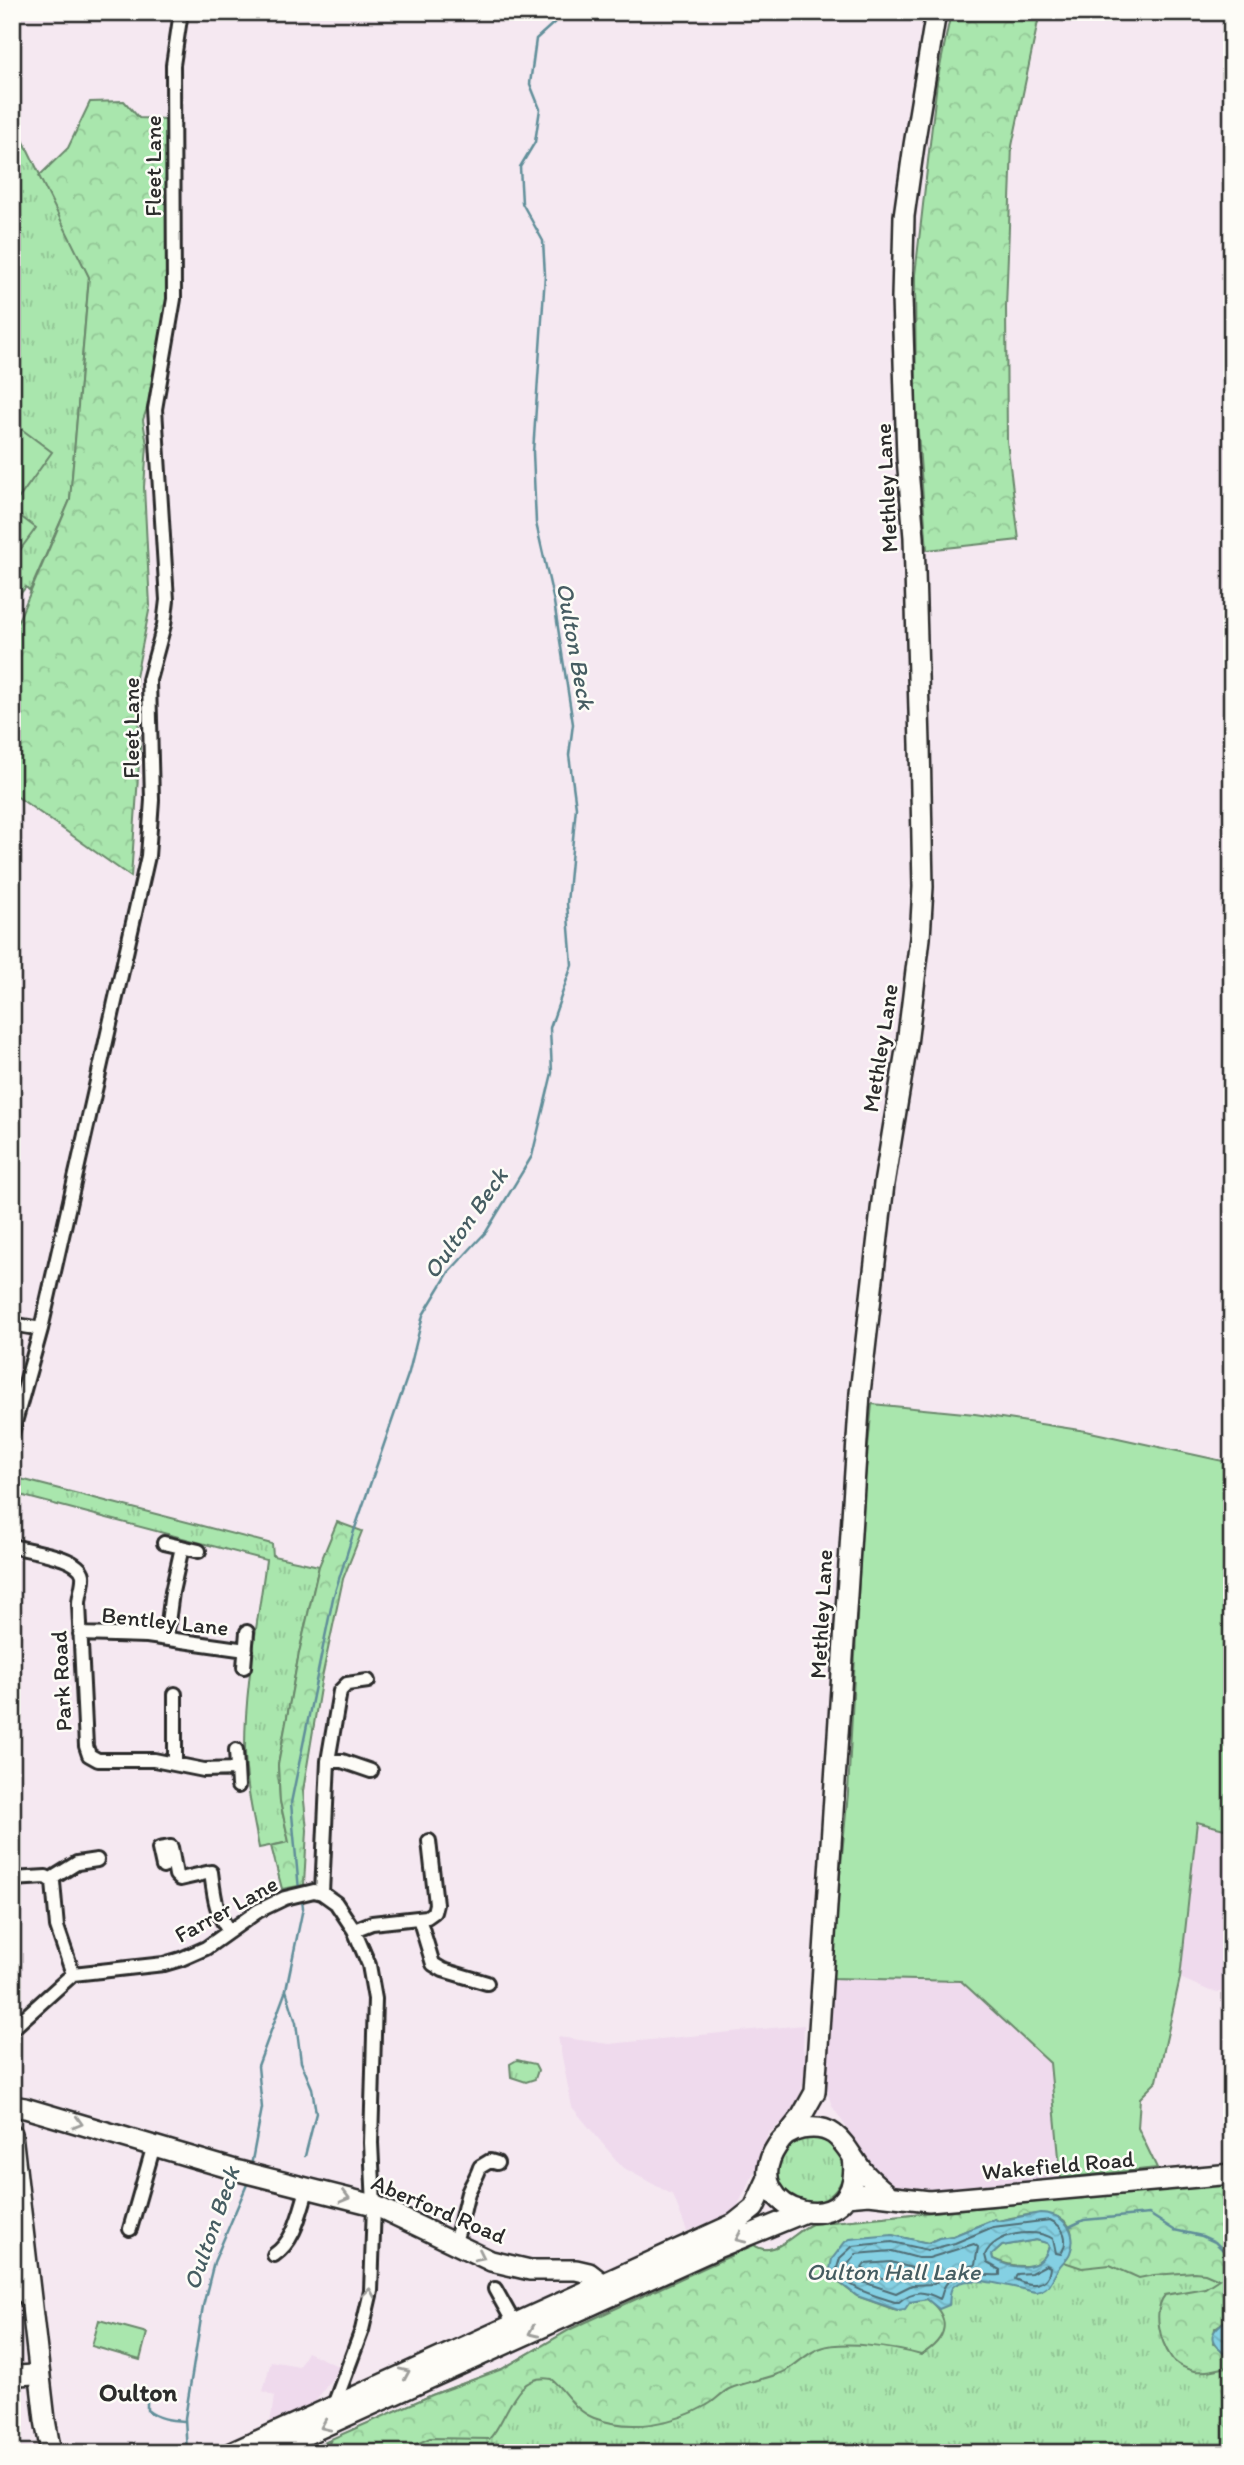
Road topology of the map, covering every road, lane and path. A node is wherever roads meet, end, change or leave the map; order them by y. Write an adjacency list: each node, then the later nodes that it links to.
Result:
1 (181, 12): 4 (street, Fleet Lane)
2 (936, 12): 35 (main road, Methley Lane)
3 (12, 1324): 4 (street)
4 (41, 1329): 5 (street, Fleet Lane)
5 (12, 1433)
6 (164, 1543): 8 (street)
7 (12, 1546): 11 (street, Park Road)
8 (182, 1548): 9 (street); 12 (street)
9 (199, 1552)
10 (247, 1632): 13 (street, Bentley Lane)
11 (80, 1634): 12 (street, Bentley Lane); 19 (street, Park Road)
12 (166, 1638): 13 (street, Bentley Lane)
13 (246, 1650): 14 (street, Bentley Lane)
14 (244, 1667)
15 (368, 1681): 18 (street)
16 (175, 1695): 19 (street)
17 (236, 1750): 20 (street)
18 (328, 1761): 21 (street); 28 (street)
19 (175, 1763): 20 (street, Park Road)
20 (237, 1769): 22 (street)
21 (370, 1771)
22 (238, 1786)
23 (429, 1841): 29 (street)
24 (97, 1860): 27 (street)
25 (163, 1867): 31 (street)
26 (12, 1879): 27 (street)
27 (51, 1880): 32 (street)
28 (316, 1892): 30 (street); 31 (street, Farrer Lane)
29 (419, 1918): 30 (street); 33 (street)
30 (354, 1930): 48 (street)
31 (229, 1931): 32 (street, Farrer Lane)
32 (73, 1974): 34 (street)
33 (487, 1983)
34 (12, 2029)
35 (815, 2092): 38 (main road, Methley Lane); 39 (main road)
36 (12, 2106): 40 (main road, Aberford Road, one-way to 40)
37 (12, 2134): 49 (main road)
38 (788, 2134): 39 (main road); 44 (main road)
39 (840, 2137): 41 (main road)
40 (154, 2145): 45 (main road, Aberford Road); 51 (street)
41 (853, 2157): 46 (main road); 47 (main road)
42 (497, 2163): 52 (street)
43 (1232, 2174): 47 (main road, Wakefield Road)
44 (768, 2178): 50 (main road); 54 (main road)
45 (308, 2187): 48 (main road, Aberford Road, one-way to 48); 53 (street)
46 (846, 2196): 47 (main road, Wakefield Road); 50 (main road)
47 (890, 2196)
48 (374, 2205): 52 (main road, Aberford Road); 61 (street, one-way to 48)
49 (17, 2210): 57 (main road)
50 (803, 2213): 64 (main road, one-way to 64)
51 (131, 2229)
52 (454, 2243): 54 (main road, Aberford Road, one-way to 54)
53 (274, 2255)
54 (602, 2283): 58 (main road)
55 (13, 2285): 57 (street)
56 (495, 2289): 58 (street)
57 (32, 2301): 59 (main road)
58 (514, 2323): 61 (main road, one-way to 58)
59 (40, 2374): 60 (street); 62 (main road)
60 (12, 2376)
61 (334, 2404): 63 (main road)
62 (51, 2453)
63 (232, 2453)
64 (265, 2453)

